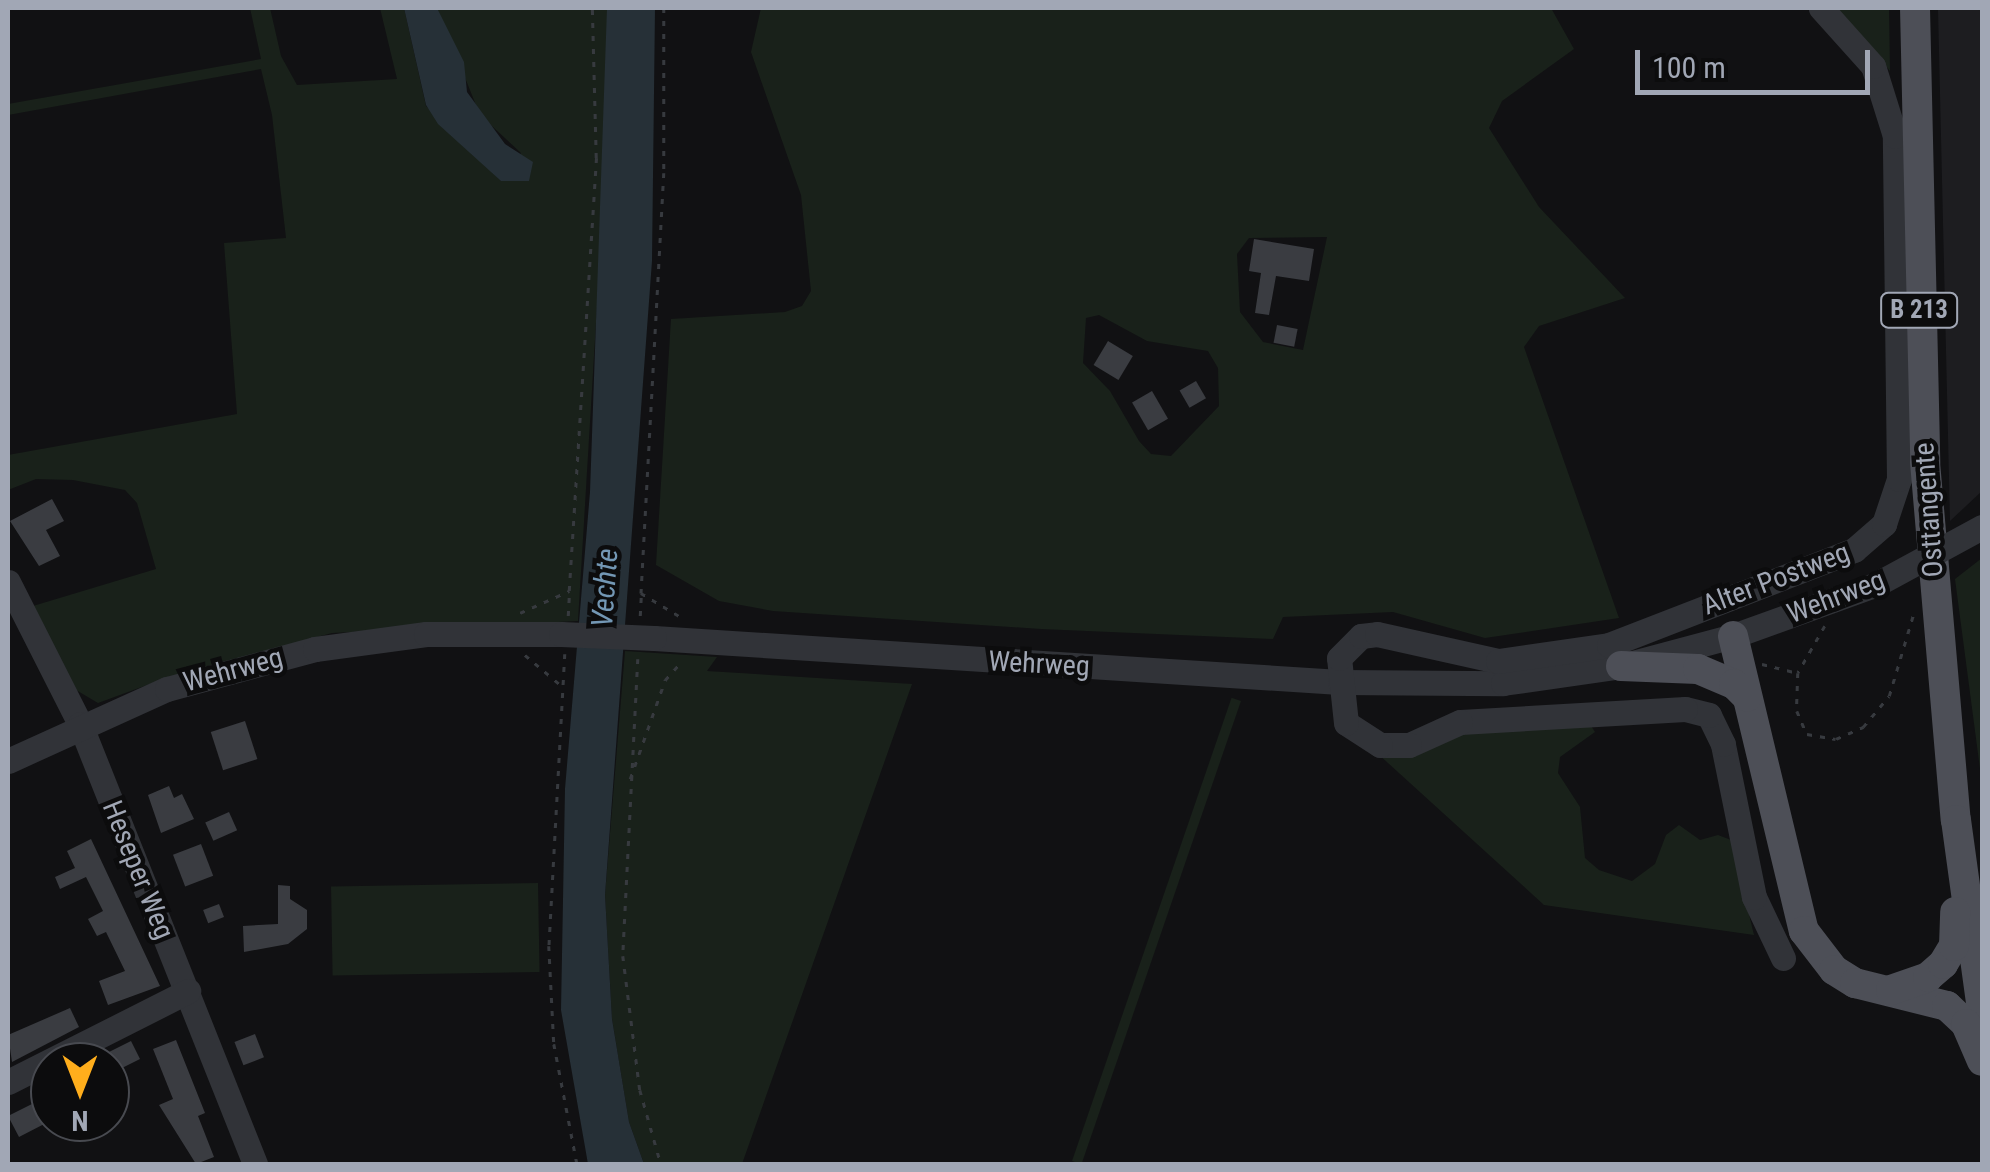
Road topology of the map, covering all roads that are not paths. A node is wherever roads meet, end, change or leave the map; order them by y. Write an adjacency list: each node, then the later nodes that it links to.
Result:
1 (1821, 8): 7 (street, Alter Postweg)
2 (1915, 8): 10 (main road, Osttangente / B 213)
3 (1982, 527): 5 (street, Wehrweg, bridge)
4 (8, 582): 9 (street, Heseper Weg)
5 (1732, 636): 6 (street, Wehrweg); 8 (main road)
6 (1621, 666): 7 (street, Wehrweg); 8 (main road)
7 (1340, 682): 9 (street, Wehrweg, bridge); 14 (street)
8 (1747, 697): 15 (main road)
9 (80, 724): 11 (street, Wehrweg); 16 (street, Heseper Weg)
10 (1951, 756): 12 (main road, Osttangente / B 213); 13 (main road)
11 (8, 761)
12 (1956, 820): 15 (main road); 17 (main road, Osttangente / B 213)
13 (1982, 860)
14 (1782, 958)
15 (1888, 990): 18 (main road)
16 (188, 991): 19 (street); 20 (street, Heseper Weg)
17 (1982, 1009)
18 (1982, 1061)
19 (8, 1082)
20 (255, 1164)

